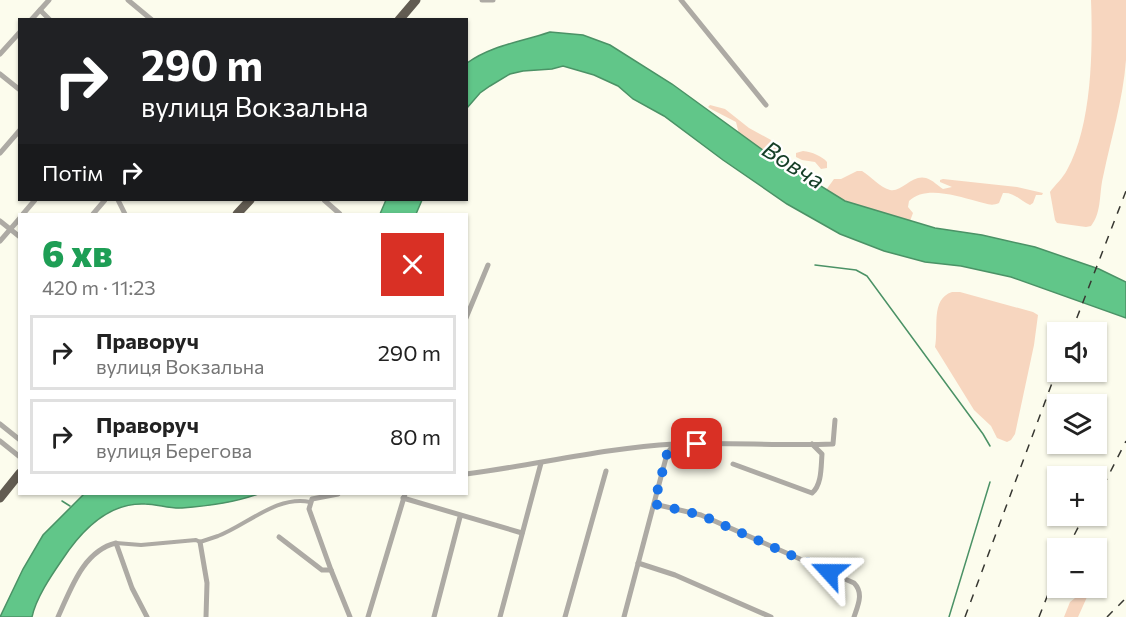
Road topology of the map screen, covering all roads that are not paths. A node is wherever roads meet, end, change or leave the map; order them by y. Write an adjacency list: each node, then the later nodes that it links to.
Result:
1 (49, 0): 7 (street)
2 (128, 0): 10 (street)
3 (416, 0): 11 (highway)
4 (482, 0): 5 (street)
5 (493, 0)
6 (681, 0): 16 (street)
7 (40, 10): 8 (street); 9 (street)
8 (33, 18)
9 (49, 18)
10 (150, 18)
11 (401, 18)
12 (18, 34): 13 (street)
13 (0, 54)
14 (0, 74): 15 (street)
15 (18, 88)
16 (766, 105)
17 (18, 132): 18 (street)
18 (0, 153)
19 (34, 201): 23 (street)
20 (104, 201): 24 (street)
21 (249, 201): 25 (highway)
22 (325, 201): 26 (street)
23 (23, 213)
24 (94, 213)
25 (238, 213)
26 (339, 213)
27 (18, 220): 29 (street)
28 (0, 221): 29 (street)
29 (10, 229): 30 (street); 31 (street)
30 (18, 235)
31 (0, 241)
32 (488, 265): 33 (street)
33 (468, 313)
34 (835, 420): 39 (street)
35 (0, 424): 36 (street)
36 (18, 439): 40 (street)
37 (0, 441): 40 (street)
38 (674, 444): 39 (street); 42 (street); 52 (street)
39 (812, 444): 43 (street)
40 (7, 447): 41 (street)
41 (18, 455)
42 (541, 463): 45 (street); 54 (street)
43 (733, 464)
44 (606, 471): 67 (street)
45 (468, 474)
46 (18, 476): 50 (highway)
47 (317, 495): 51 (street)
48 (334, 495): 51 (street)
49 (404, 496): 53 (street); 64 (street)
50 (0, 498)
51 (311, 500): 56 (street); 59 (street)
52 (654, 504): 58 (street); 70 (street)
53 (460, 517): 54 (street); 65 (street)
54 (522, 533): 66 (street)
55 (279, 537): 59 (street)
56 (200, 542): 57 (street); 62 (street)
57 (116, 543): 60 (street); 61 (street)
58 (638, 563): 68 (street); 69 (street)
59 (331, 570): 63 (street)
60 (58, 617)
61 (147, 617)
62 (206, 617)
63 (350, 617)
64 (368, 617)
65 (434, 617)
66 (500, 617)
67 (565, 617)
68 (624, 617)
69 (771, 617)
70 (854, 617)

